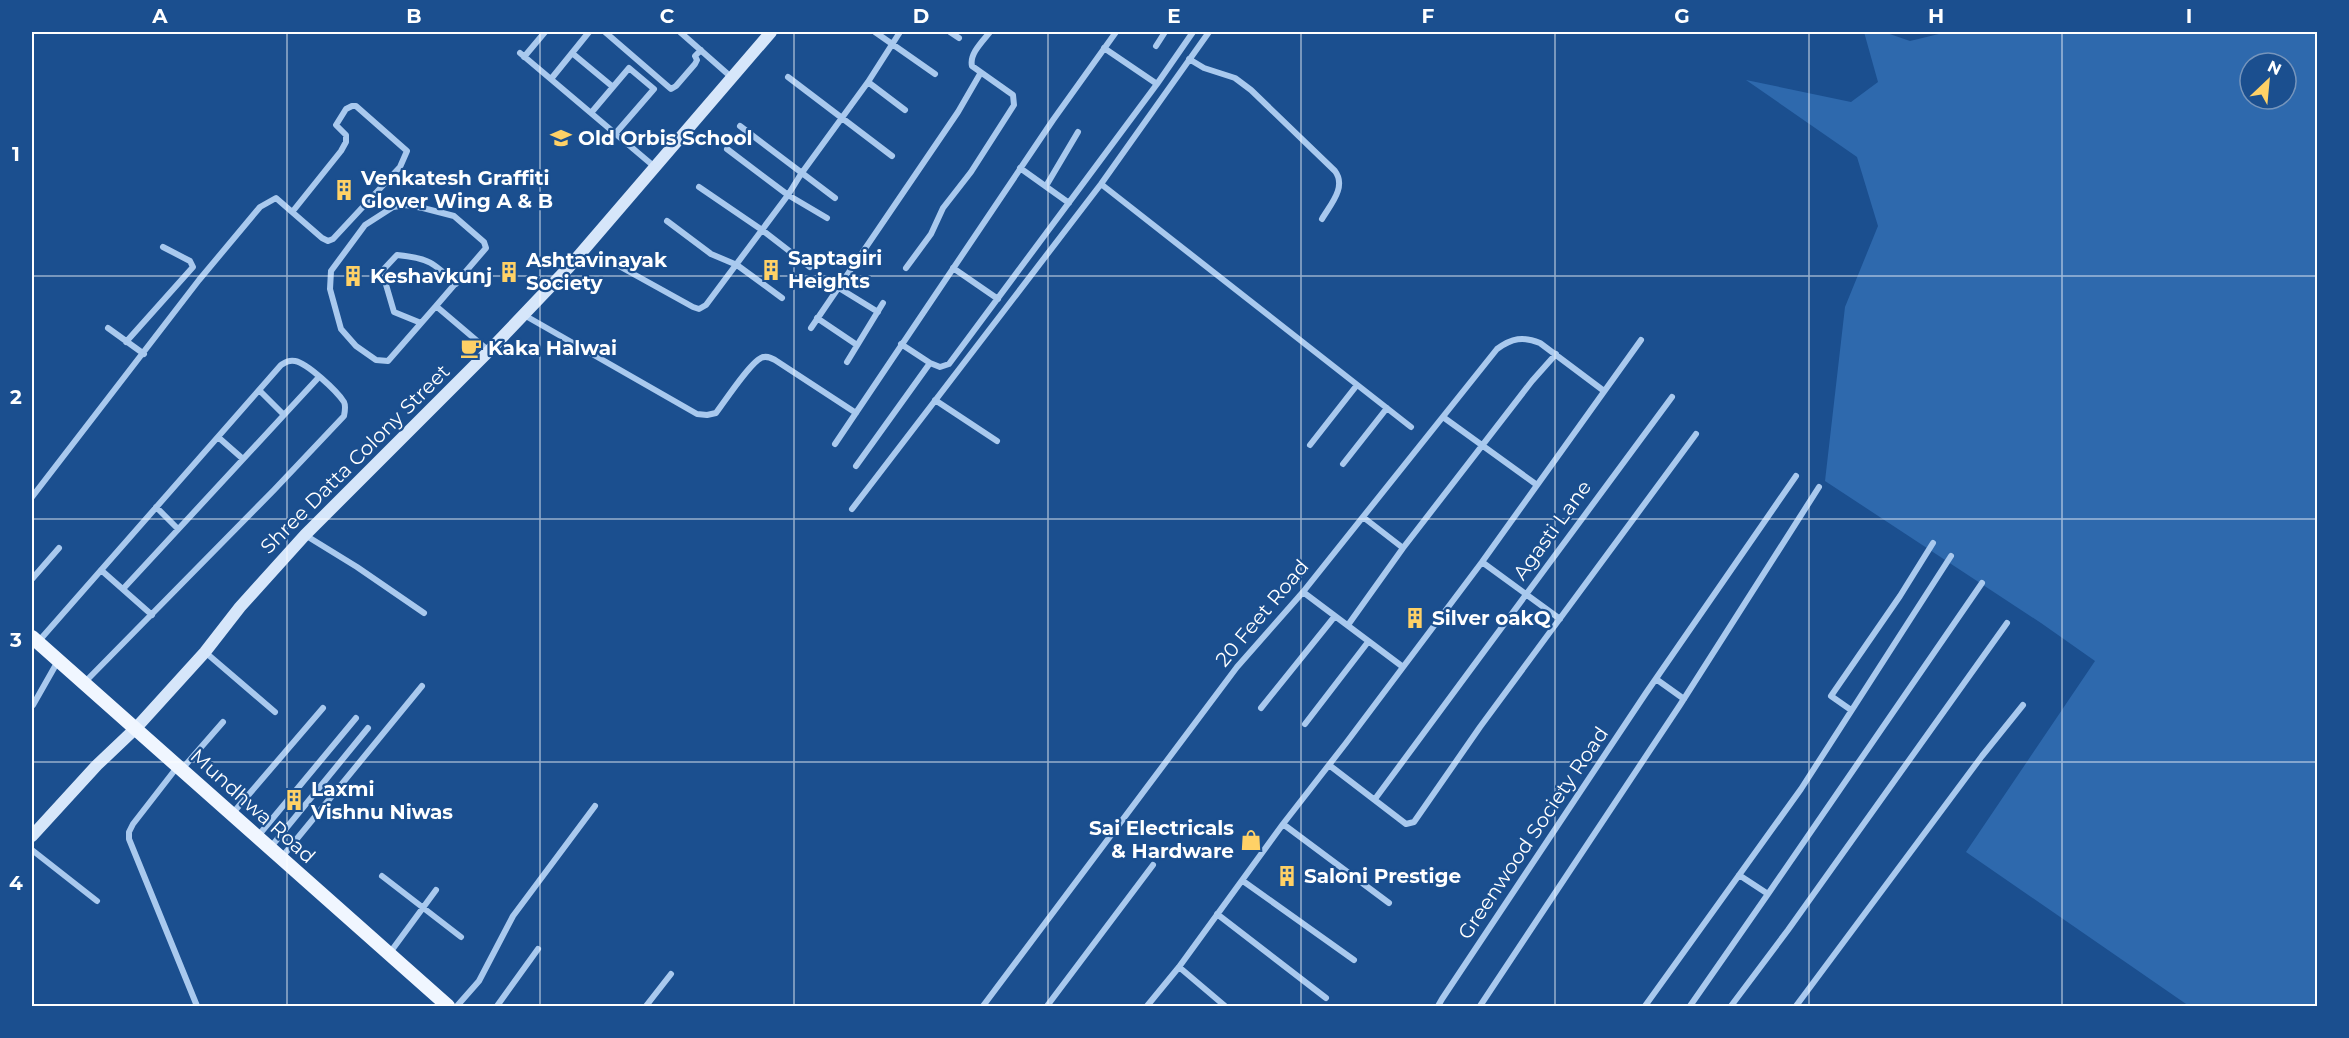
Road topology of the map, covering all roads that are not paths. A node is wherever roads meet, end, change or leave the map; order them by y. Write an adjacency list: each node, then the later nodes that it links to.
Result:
1 (545, 32): 25 (street)
2 (589, 32): 19 (street)
3 (605, 32): 18 (street)
4 (680, 32): 18 (street)
5 (769, 32): 23 (street, Shree Datta Colony Street)
6 (875, 32): 15 (street)
7 (900, 32): 15 (street)
8 (950, 32): 14 (street)
9 (990, 32): 22 (street)
10 (1116, 32): 17 (street)
11 (1165, 32): 16 (street)
12 (1193, 32): 27 (street)
13 (1209, 32): 20 (street)
14 (959, 38)
15 (893, 45): 21 (street); 26 (street)
16 (1156, 46)
17 (1104, 48): 27 (street); 38 (street)
18 (701, 50): 23 (street)
19 (572, 52): 25 (street); 28 (street)
20 (1189, 59): 40 (street); 48 (street)
21 (935, 74)
22 (980, 74): 55 (street); 58 (street)
23 (730, 76): 37 (street, Shree Datta Colony Street)
24 (788, 77): 31 (street)
25 (551, 79): 30 (street)
26 (868, 82): 29 (street); 31 (street)
27 (1157, 84): 45 (street)
28 (613, 87): 30 (street); 34 (street)
29 (905, 110)
30 (591, 113): 34 (street)
31 (842, 118): 36 (street); 39 (street)
32 (740, 126): 39 (street)
33 (1078, 132): 41 (street)
34 (615, 134): 37 (street)
35 (727, 149): 43 (street)
36 (892, 156)
37 (656, 168): 64 (street, Shree Datta Colony Street)
38 (1020, 168): 41 (street); 56 (street)
39 (801, 174): 43 (street); 44 (street)
40 (1101, 184): 79 (street); 83 (street)
41 (1046, 186): 45 (street)
42 (699, 187): 50 (street)
43 (789, 195): 47 (street); 50 (street)
44 (835, 198)
45 (1069, 203): 60 (street)
46 (293, 211): 46 (street); 74 (street)
47 (827, 218)
48 (1322, 219)
49 (667, 221): 52 (street)
50 (762, 230): 52 (street); 54 (street)
51 (163, 246): 70 (street)
52 (737, 265): 53 (street); 59 (street)
53 (619, 266)
54 (810, 267)
55 (906, 268)
56 (953, 268): 60 (street); 71 (street)
57 (456, 284): 62 (street); 66 (street); 66 (street)
58 (839, 288): 63 (street); 65 (street)
59 (782, 298)
60 (998, 299): 77 (street)
61 (883, 303): 63 (street)
62 (436, 306): 66 (street); 73 (street)
63 (878, 312): 72 (street)
64 (524, 315): 73 (street, Shree Datta Colony Street); 85 (street)
65 (818, 318): 68 (street); 72 (street)
66 (421, 323)
67 (108, 328): 70 (street)
68 (811, 328)
69 (1641, 340): 81 (street)
70 (126, 342): 74 (street)
71 (901, 344): 77 (street); 85 (street)
72 (858, 345): 76 (street)
73 (489, 351): 106 (street, Shree Datta Colony Street)
74 (144, 354): 101 (street)
75 (1556, 354): 81 (street, 20 Feet Road); 87 (street, 20 Feet Road); 94 (street)
76 (847, 362)
77 (930, 363): 97 (street)
78 (319, 377): 80 (street); 86 (street); 119 (street)
79 (1357, 385): 84 (street); 93 (street)
80 (259, 390): 86 (street); 90 (street)
81 (1604, 391): 99 (street)
82 (1672, 397): 117 (street, Agasti Lane)
83 (935, 400): 91 (street); 103 (street)
84 (1387, 408): 88 (street); 96 (street)
85 (856, 413): 92 (street)
86 (284, 415): 95 (street)
87 (1443, 417): 94 (street); 104 (street, 20 Feet Road)
88 (1411, 427)
89 (1696, 434): 121 (street)
90 (218, 436): 95 (street); 102 (street)
91 (997, 441)
92 (835, 444)
93 (1310, 445)
94 (1482, 445): 99 (street); 109 (street)
95 (243, 459): 105 (street)
96 (1343, 464)
97 (856, 466)
98 (1796, 476): 129 (street, Greenwood Society Road)
99 (1537, 484): 111 (street)
100 (1819, 487): 132 (street)
101 (32, 497)
102 (156, 507): 105 (street); 112 (street)
103 (852, 509)
104 (1364, 517): 109 (street); 116 (street, 20 Feet Road)
105 (178, 529): 115 (street)
106 (305, 535): 118 (street); 126 (street, Shree Datta Colony Street)
107 (1933, 543): 137 (street)
108 (59, 548): 113 (street)
109 (1403, 548): 123 (street)
110 (1951, 556): 137 (street)
111 (1482, 562): 117 (street); 128 (street)
112 (101, 570): 115 (street); 124 (street)
113 (32, 579)
114 (1982, 583): 161 (street)
115 (123, 589): 119 (street)
116 (1303, 592): 120 (street); 178 (street, 20 Feet Road)
117 (1526, 595): 121 (street); 146 (street, Agasti Lane)
118 (424, 613)
119 (152, 615): 130 (street)
120 (1335, 616): 123 (street); 136 (street)
121 (1560, 619): 146 (street)
122 (2007, 623): 186 (street)
123 (1348, 625): 125 (street)
124 (34, 640): 127 (main road, Mundhwa Road)
125 (1368, 642): 128 (street); 141 (street)
126 (205, 652): 138 (street); 142 (street, Shree Datta Colony Street)
127 (58, 661): 130 (main road, Mundhwa Road); 133 (street)
128 (1403, 667): 144 (street)
129 (1656, 680): 132 (street); 182 (street, Greenwood Society Road)
130 (84, 683): 142 (main road, Mundhwa Road)
131 (422, 686): 155 (street)
132 (1684, 699): 183 (street)
133 (33, 705)
134 (2023, 705): 187 (street)
135 (323, 708): 148 (street)
136 (1261, 708)
137 (1851, 710): 157 (street)
138 (275, 712)
139 (356, 718): 152 (street)
140 (223, 722): 145 (street)
141 (1305, 724)
142 (136, 728): 145 (main road, Mundhwa Road); 149 (street, Shree Datta Colony Street)
143 (368, 728): 153 (street)
144 (1329, 765): 146 (street); 150 (street)
145 (181, 767): 148 (main road, Mundhwa Road); 173 (street)
146 (1375, 799)
147 (595, 806): 175 (street)
148 (232, 814): 152 (main road, Mundhwa Road)
149 (36, 823): 151 (street, Shree Datta Colony Street)
150 (1283, 824): 159 (street); 163 (street)
151 (32, 836)
152 (257, 836): 153 (main road, Mundhwa Road)
153 (270, 848): 155 (main road, Mundhwa Road)
154 (32, 850): 162 (street)
155 (281, 858): 168 (main road, Mundhwa Road)
156 (1153, 865): 179 (street)
157 (1739, 875): 161 (street); 184 (street)
158 (381, 876): 164 (street)
159 (1243, 881): 165 (street); 169 (street)
160 (436, 890): 164 (street)
161 (1768, 894): 185 (street)
162 (98, 901)
163 (1389, 903)
164 (423, 909): 166 (street); 168 (street)
165 (1217, 914): 170 (street); 172 (street)
166 (461, 937)
167 (538, 949): 176 (street)
168 (389, 954): 174 (main road, Mundhwa Road)
169 (1354, 960)
170 (1179, 967): 180 (street); 181 (street)
171 (671, 974): 177 (street)
172 (1326, 998)
173 (197, 1006)
174 (447, 1006)
175 (456, 1006)
176 (497, 1006)
177 (646, 1006)
178 (983, 1006)
179 (1047, 1006)
180 (1147, 1006)
181 (1225, 1006)
182 (1438, 1006)
183 (1480, 1006)
184 (1645, 1006)
185 (1690, 1006)
186 (1731, 1006)
187 (1796, 1006)

